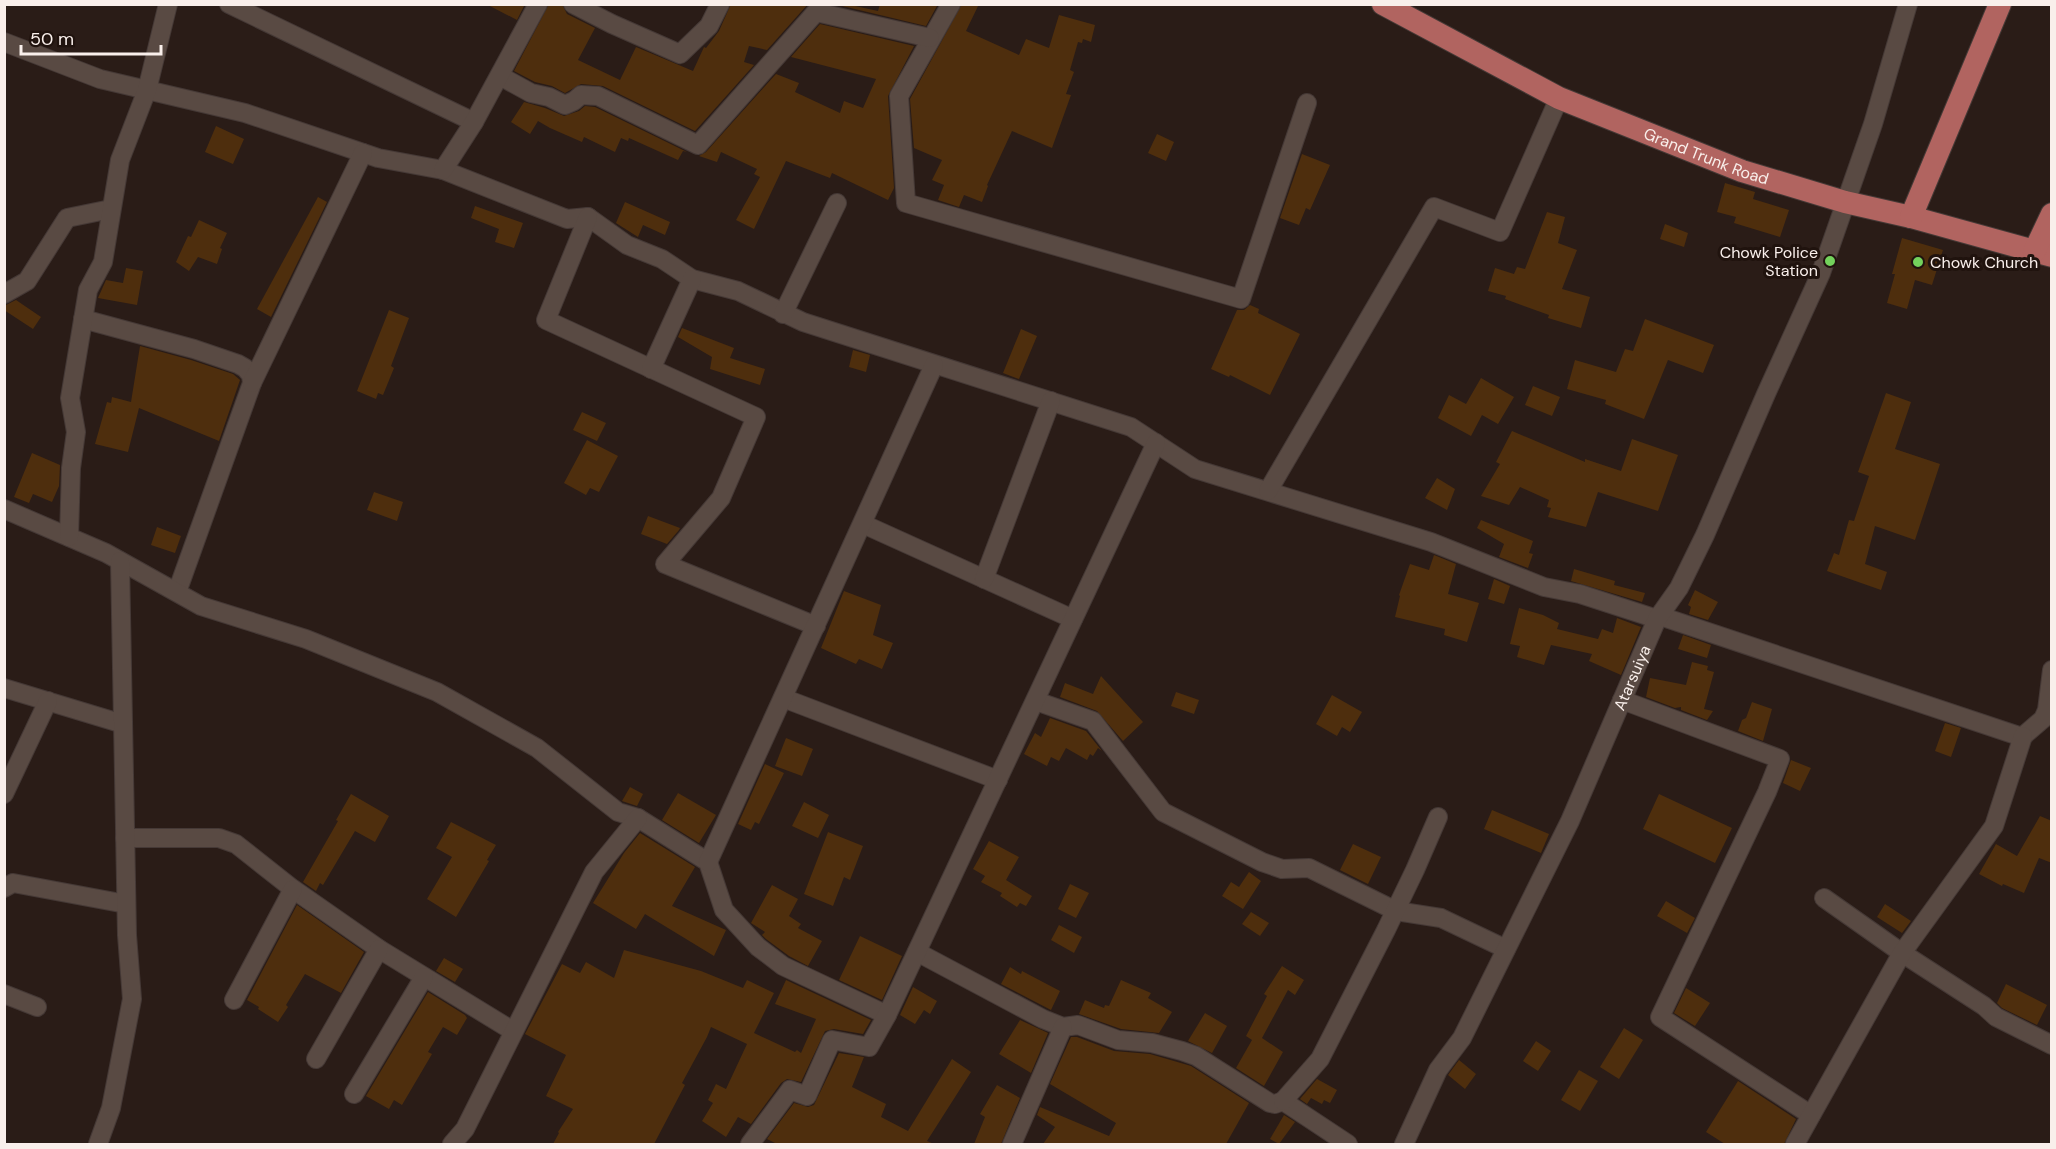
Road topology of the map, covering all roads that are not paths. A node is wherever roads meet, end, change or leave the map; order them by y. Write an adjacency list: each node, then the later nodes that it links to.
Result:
1 (168, 4): 13 (street)
2 (229, 4): 16 (street)
3 (538, 4): 12 (street)
4 (573, 4): 5 (street)
5 (720, 4)
6 (951, 4): 10 (street)
7 (1908, 4): 19 (street, Atarsuiya)
8 (2000, 4): 24 (main road)
9 (1390, 6): 14 (main road, Grand Trunk Road)
10 (930, 38): 12 (street); 15 (street)
11 (4, 42): 13 (street)
12 (500, 76): 16 (street)
13 (147, 90): 17 (street); 21 (street)
14 (1559, 98): 19 (main road, Grand Trunk Road); 35 (street)
15 (1307, 103)
16 (474, 122): 18 (street)
17 (363, 153): 18 (street); 32 (street)
18 (444, 170): 23 (street)
19 (1845, 202): 24 (main road, Grand Trunk Road); 42 (street, Atarsuiya)
20 (837, 203): 28 (street)
21 (111, 209): 27 (street); 29 (street)
22 (2052, 214): 25 (main road)
23 (588, 217): 26 (street); 31 (street)
24 (1911, 217): 25 (main road, Grand Trunk Road)
25 (2043, 254)
26 (692, 279): 28 (street); 31 (street)
27 (4, 294)
28 (783, 314): 30 (street)
29 (83, 319): 32 (street); 38 (street)
30 (934, 365): 33 (street); 37 (street)
31 (651, 369): 44 (street)
32 (252, 383): 41 (street)
33 (1051, 401): 34 (street); 40 (street)
34 (1156, 443): 35 (street); 43 (street)
35 (1268, 491): 42 (street)
36 (4, 509): 38 (street)
37 (863, 524): 40 (street); 44 (street)
38 (69, 537): 39 (street)
39 (120, 561): 41 (street); 52 (street)
40 (984, 579): 43 (street)
41 (177, 592): 57 (street)
42 (1659, 617): 48 (street, Atarsuiya); 53 (street)
43 (1072, 619): 50 (street)
44 (816, 626): 47 (street)
45 (2052, 670): 51 (street)
46 (4, 688): 49 (street)
47 (783, 698): 54 (street); 59 (street)
48 (1622, 700): 66 (street, Atarsuiya); 80 (street)
49 (48, 701): 52 (street); 55 (street)
50 (1036, 701): 54 (street); 64 (street)
51 (2047, 717): 53 (street)
52 (123, 724): 58 (street)
53 (2023, 736): 68 (street)
54 (998, 780): 67 (street)
55 (4, 794)
56 (1438, 817): 64 (street)
57 (638, 819): 59 (street); 75 (street)
58 (125, 838): 61 (street); 63 (street)
59 (708, 862): 73 (street)
60 (4, 888): 63 (street)
61 (293, 889): 65 (street); 71 (street)
62 (1824, 898): 68 (street)
63 (126, 904): 81 (street)
64 (1396, 911): 66 (street); 79 (street)
65 (380, 949): 69 (street); 77 (street)
66 (1506, 949): 86 (street, Atarsuiya)
67 (917, 952): 73 (street); 74 (street)
68 (1902, 953): 76 (street); 80 (street)
69 (424, 977): 75 (street); 78 (street)
70 (4, 994): 72 (street)
71 (234, 1000)
72 (37, 1007)
73 (887, 1015): 83 (street)
74 (1063, 1027): 79 (street); 84 (street)
75 (513, 1031): 82 (street)
76 (2052, 1045)
77 (316, 1059)
78 (354, 1094)
79 (1282, 1101): 85 (street)
80 (1811, 1115): 87 (street)
81 (98, 1144)
82 (452, 1144)
83 (750, 1144)
84 (1012, 1144)
85 (1348, 1144)
86 (1404, 1144)
87 (1795, 1144)

